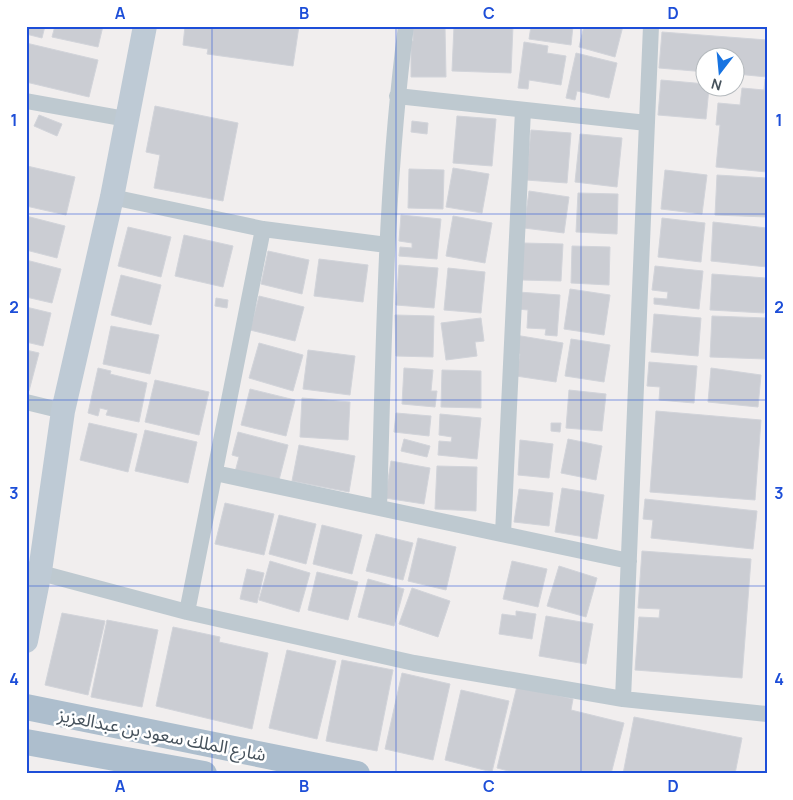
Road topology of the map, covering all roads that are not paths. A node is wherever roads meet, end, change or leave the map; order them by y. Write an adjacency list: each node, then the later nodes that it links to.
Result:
1 (145, 26): 7 (street)
2 (406, 26): 4 (street)
3 (651, 26): 8 (street)
4 (397, 96): 6 (street); 11 (street)
5 (26, 101): 7 (street)
6 (523, 110): 8 (street); 16 (street)
7 (126, 119): 9 (street)
8 (648, 123): 17 (street)
9 (112, 197): 10 (street); 13 (street)
10 (263, 229): 11 (street); 14 (street)
11 (387, 245): 15 (street)
12 (26, 402): 13 (street)
13 (64, 410): 18 (street)
14 (215, 473): 15 (street); 19 (street)
15 (379, 508): 16 (street)
16 (503, 534): 17 (street)
17 (629, 561): 21 (street)
18 (33, 570): 19 (street); 20 (street)
19 (188, 612): 21 (street)
20 (26, 641)
21 (623, 699): 23 (street)
22 (26, 707): 26 (main road, شارع الملك سعود بن عبدالعزيز)
23 (767, 714)
24 (26, 742): 25 (main road, شارع الملك سعود بن عبدالعزيز)
25 (204, 774)
26 (357, 774)

